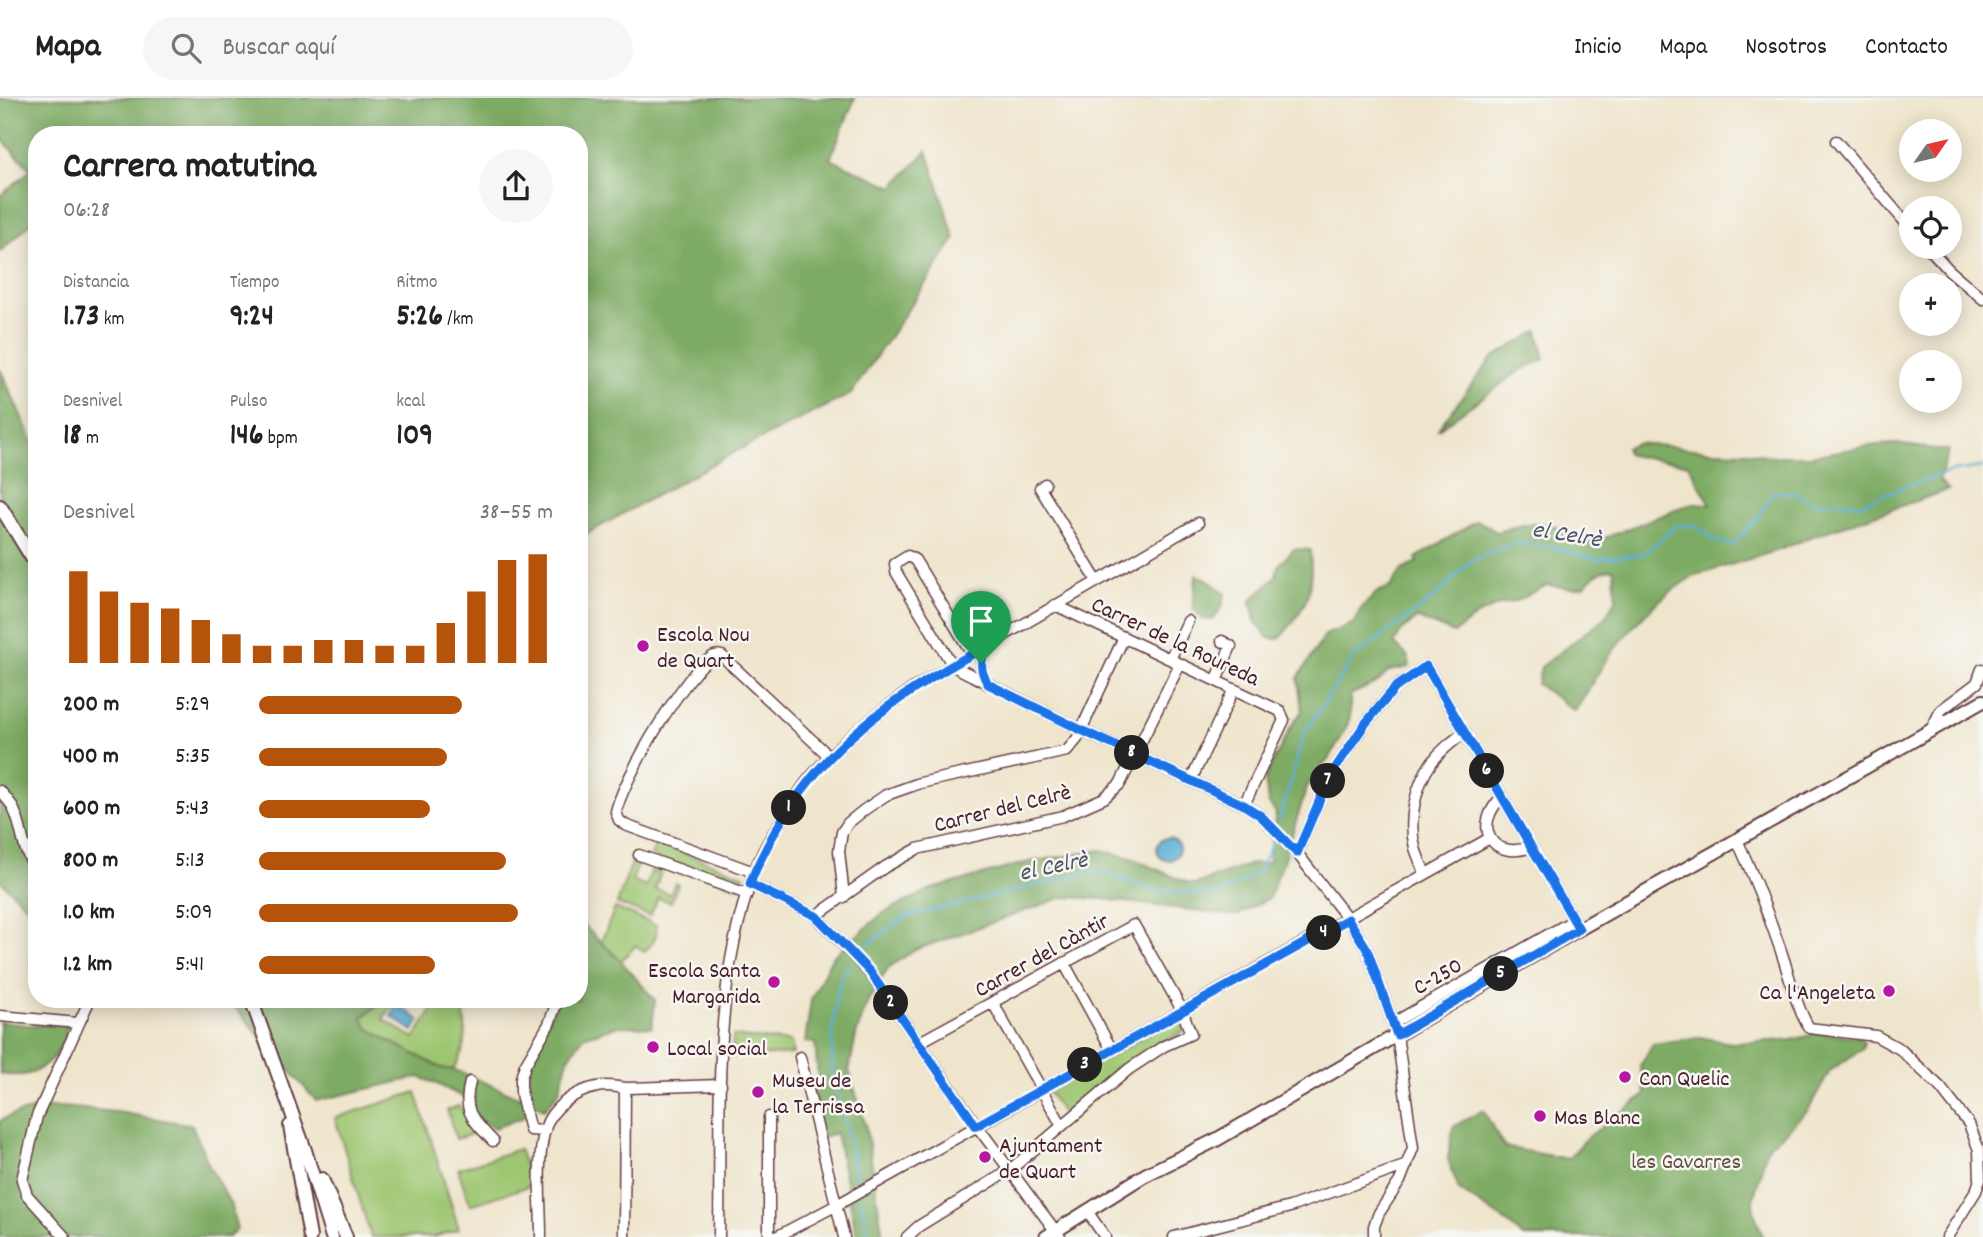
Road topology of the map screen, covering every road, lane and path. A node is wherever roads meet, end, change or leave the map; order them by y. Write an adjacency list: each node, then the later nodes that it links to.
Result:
1 (1836, 141): 2 (street)
2 (1899, 215)
3 (1939, 259): 4 (street)
4 (1983, 299)
5 (1045, 484): 9 (street)
6 (0, 506): 8 (main road)
7 (1198, 523): 9 (street)
8 (28, 551)
9 (1097, 581): 10 (street)
10 (1055, 605): 12 (street, Carrer de la Roureda); 14 (street)
11 (1188, 621): 16 (street, Carrer del Celrè)
12 (1124, 637): 16 (street, Carrer de la Roureda); 23 (street)
13 (1222, 641): 19 (street)
14 (985, 647): 15 (street); 20 (street)
15 (972, 654): 17 (street); 17 (street)
16 (1175, 661): 19 (street, Carrer de la Roureda); 26 (street, Carrer del Celrè)
17 (953, 666): 20 (street); 27 (street)
18 (1982, 669): 24 (street)
19 (1216, 681): 21 (street, Carrer de la Roureda)
20 (988, 684): 23 (street)
21 (1234, 689): 28 (street); 31 (street, Carrer de la Roureda)
22 (1983, 701): 24 (main road, C-250)
23 (1081, 730): 26 (street); 41 (street)
24 (1931, 730): 33 (main road, C-250)
25 (1465, 732): 30 (street); 35 (street); 39 (street)
26 (1135, 755): 28 (street); 41 (street, Carrer del Celrè)
27 (829, 756): 38 (street); 38 (street)
28 (1191, 780): 31 (street)
29 (0, 791): 37 (street)
30 (1502, 797): 32 (street); 34 (street)
31 (1244, 805): 35 (street)
32 (1490, 838): 34 (street); 39 (street)
33 (1737, 840): 44 (main road, C-250); 87 (street)
34 (1531, 847): 44 (street)
35 (1297, 853): 43 (street)
36 (639, 855): 40 (street)
37 (28, 856)
38 (754, 873): 40 (street)
39 (1425, 874): 43 (street)
40 (749, 889): 42 (street); 59 (street)
41 (844, 897): 42 (street, Carrer del Celrè)
42 (816, 916): 55 (street)
43 (1348, 919): 50 (street); 53 (street)
44 (1577, 925): 53 (main road, C-250)
45 (1063, 962): 46 (street, Carrer del Càntir); 50 (street, Carrer del Càntir); 56 (street)
46 (993, 1003): 55 (street, Carrer del Càntir); 61 (street)
47 (86, 1008): 52 (street)
48 (254, 1008): 54 (main road)
49 (555, 1008): 65 (street)
50 (1182, 1010): 56 (street); 64 (street)
51 (0, 1016): 52 (street)
52 (78, 1023): 73 (street)
53 (1395, 1029): 68 (street); 71 (main road, C-250)
54 (267, 1042): 67 (main road); 74 (main road)
55 (918, 1043): 63 (street)
56 (1112, 1050): 61 (street)
57 (800, 1057): 70 (street)
58 (470, 1082): 66 (street)
59 (721, 1085): 60 (street); 79 (street)
60 (625, 1088): 65 (street); 78 (street)
61 (1041, 1090): 63 (street); 64 (street)
62 (769, 1117): 80 (street)
63 (976, 1126): 69 (street); 70 (street)
64 (1062, 1126): 69 (street)
65 (545, 1131): 77 (street)
66 (493, 1141)
67 (305, 1150): 75 (main road); 76 (main road)
68 (1407, 1165): 85 (street); 86 (street)
69 (1010, 1170): 72 (street); 83 (street)
70 (835, 1206): 81 (street); 82 (street)
71 (1087, 1211): 72 (main road, C-250); 84 (street)
72 (1054, 1235)
73 (65, 1237)
74 (310, 1237)
75 (332, 1237)
76 (346, 1237)
77 (541, 1237)
78 (624, 1237)
79 (719, 1237)
80 (769, 1237)
81 (776, 1237)
82 (844, 1237)
83 (907, 1237)
84 (1104, 1237)
85 (1174, 1237)
86 (1374, 1237)
87 (1947, 1237)

